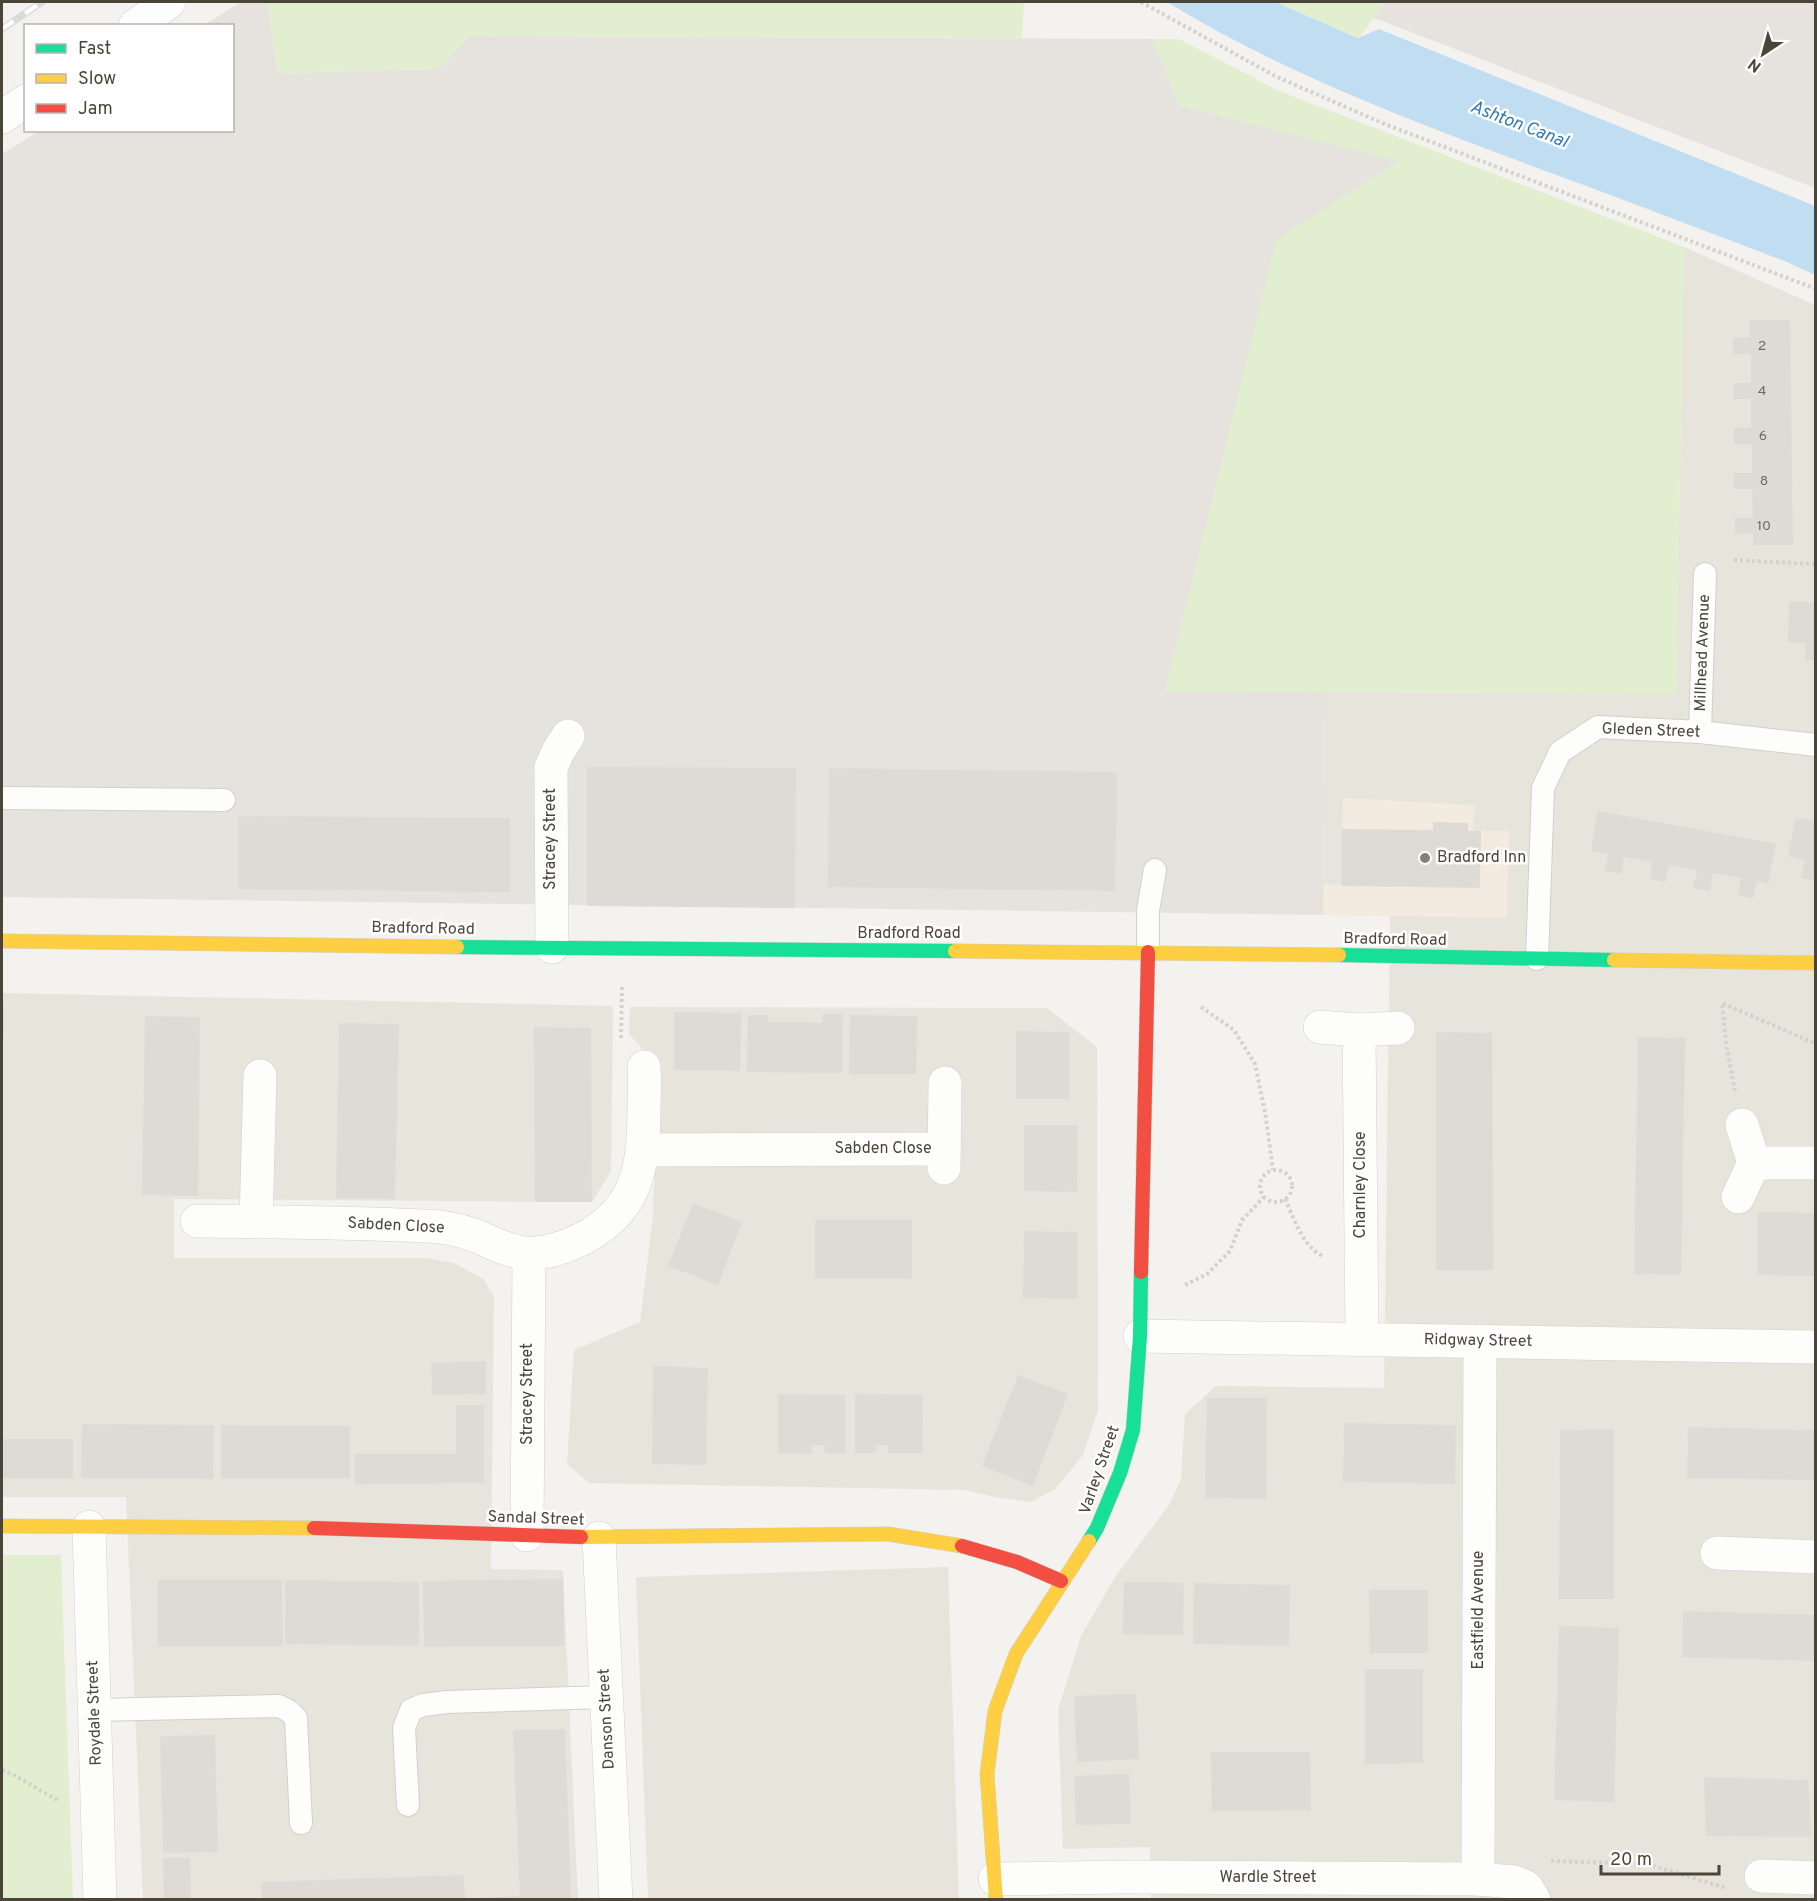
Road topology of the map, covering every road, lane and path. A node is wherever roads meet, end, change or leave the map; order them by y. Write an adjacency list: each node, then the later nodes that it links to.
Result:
1 (169, 2): 3 (street)
2 (1141, 2): 6 (path)
3 (138, 24)
4 (24, 102): 5 (street)
5 (2, 117)
6 (1815, 289)
7 (1815, 561): 8 (path)
8 (1705, 574): 9 (lane, Millhead Avenue)
9 (1700, 732): 11 (lane, Gleden Street); 19 (lane, Gleden Street)
10 (568, 736): 16 (street, Stracey Street)
11 (1815, 745)
12 (2, 798): 13 (lane)
13 (224, 800)
14 (1155, 870): 18 (lane)
15 (2, 941): 16 (street, Bradford Road)
16 (552, 947): 17 (street, Bradford Road)
17 (623, 949): 18 (street, Bradford Road); 26 (path)
18 (1148, 952): 19 (street, Bradford Road); 43 (street, Varley Street)
19 (1537, 959): 20 (street, Bradford Road)
20 (1815, 963)
21 (1201, 1007): 34 (path)
22 (1320, 1027): 24 (street)
23 (1398, 1028): 24 (street)
24 (1359, 1030): 44 (street, Charnley Close)
25 (1815, 1044): 27 (path)
26 (644, 1067): 31 (street, Sabden Close)
27 (1732, 1072)
28 (260, 1076): 39 (street)
29 (945, 1083): 31 (street, Sabden Close)
30 (1742, 1125): 32 (street)
31 (643, 1149): 40 (street, Sabden Close)
32 (1754, 1163): 33 (street); 36 (street)
33 (1815, 1163)
34 (1273, 1170): 35 (path); 37 (path)
35 (1264, 1197): 37 (path); 42 (path)
36 (1738, 1197)
37 (1285, 1199): 41 (path)
38 (197, 1221): 39 (street, Sabden Close)
39 (256, 1222): 40 (street, Sabden Close)
40 (529, 1254): 49 (street, Stracey Street)
41 (1328, 1259)
42 (1185, 1285)
43 (1140, 1336): 44 (street, Ridgway Street); 53 (street, Varley Street)
44 (1362, 1339): 45 (street, Ridgway Street)
45 (1480, 1341): 46 (street, Ridgway Street); 62 (street, Eastfield Avenue)
46 (1815, 1347)
47 (2, 1526): 48 (street, Sandal Street)
48 (89, 1527): 49 (street, Sandal Street); 55 (street, Roydale Street)
49 (527, 1535): 50 (street, Sandal Street)
50 (599, 1538): 53 (street, Sandal Street); 54 (street, Danson Street)
51 (1717, 1553): 52 (street)
52 (1815, 1557)
53 (1062, 1581): 64 (street, Varley Street)
54 (606, 1697): 57 (lane); 67 (street, Danson Street)
55 (95, 1710): 58 (street, Roydale Street); 59 (lane)
56 (2, 1770): 58 (path)
57 (408, 1805)
58 (98, 1813): 66 (street, Roydale Street)
59 (301, 1822)
60 (1761, 1876): 61 (street); 65 (path)
61 (1815, 1878)
62 (1478, 1879): 63 (street, Wardle Street); 65 (street, Wardle Street)
63 (1124, 1888): 64 (street, Wardle Street)
64 (995, 1889)
65 (1530, 1893)
66 (100, 1899)
67 (616, 1899)

